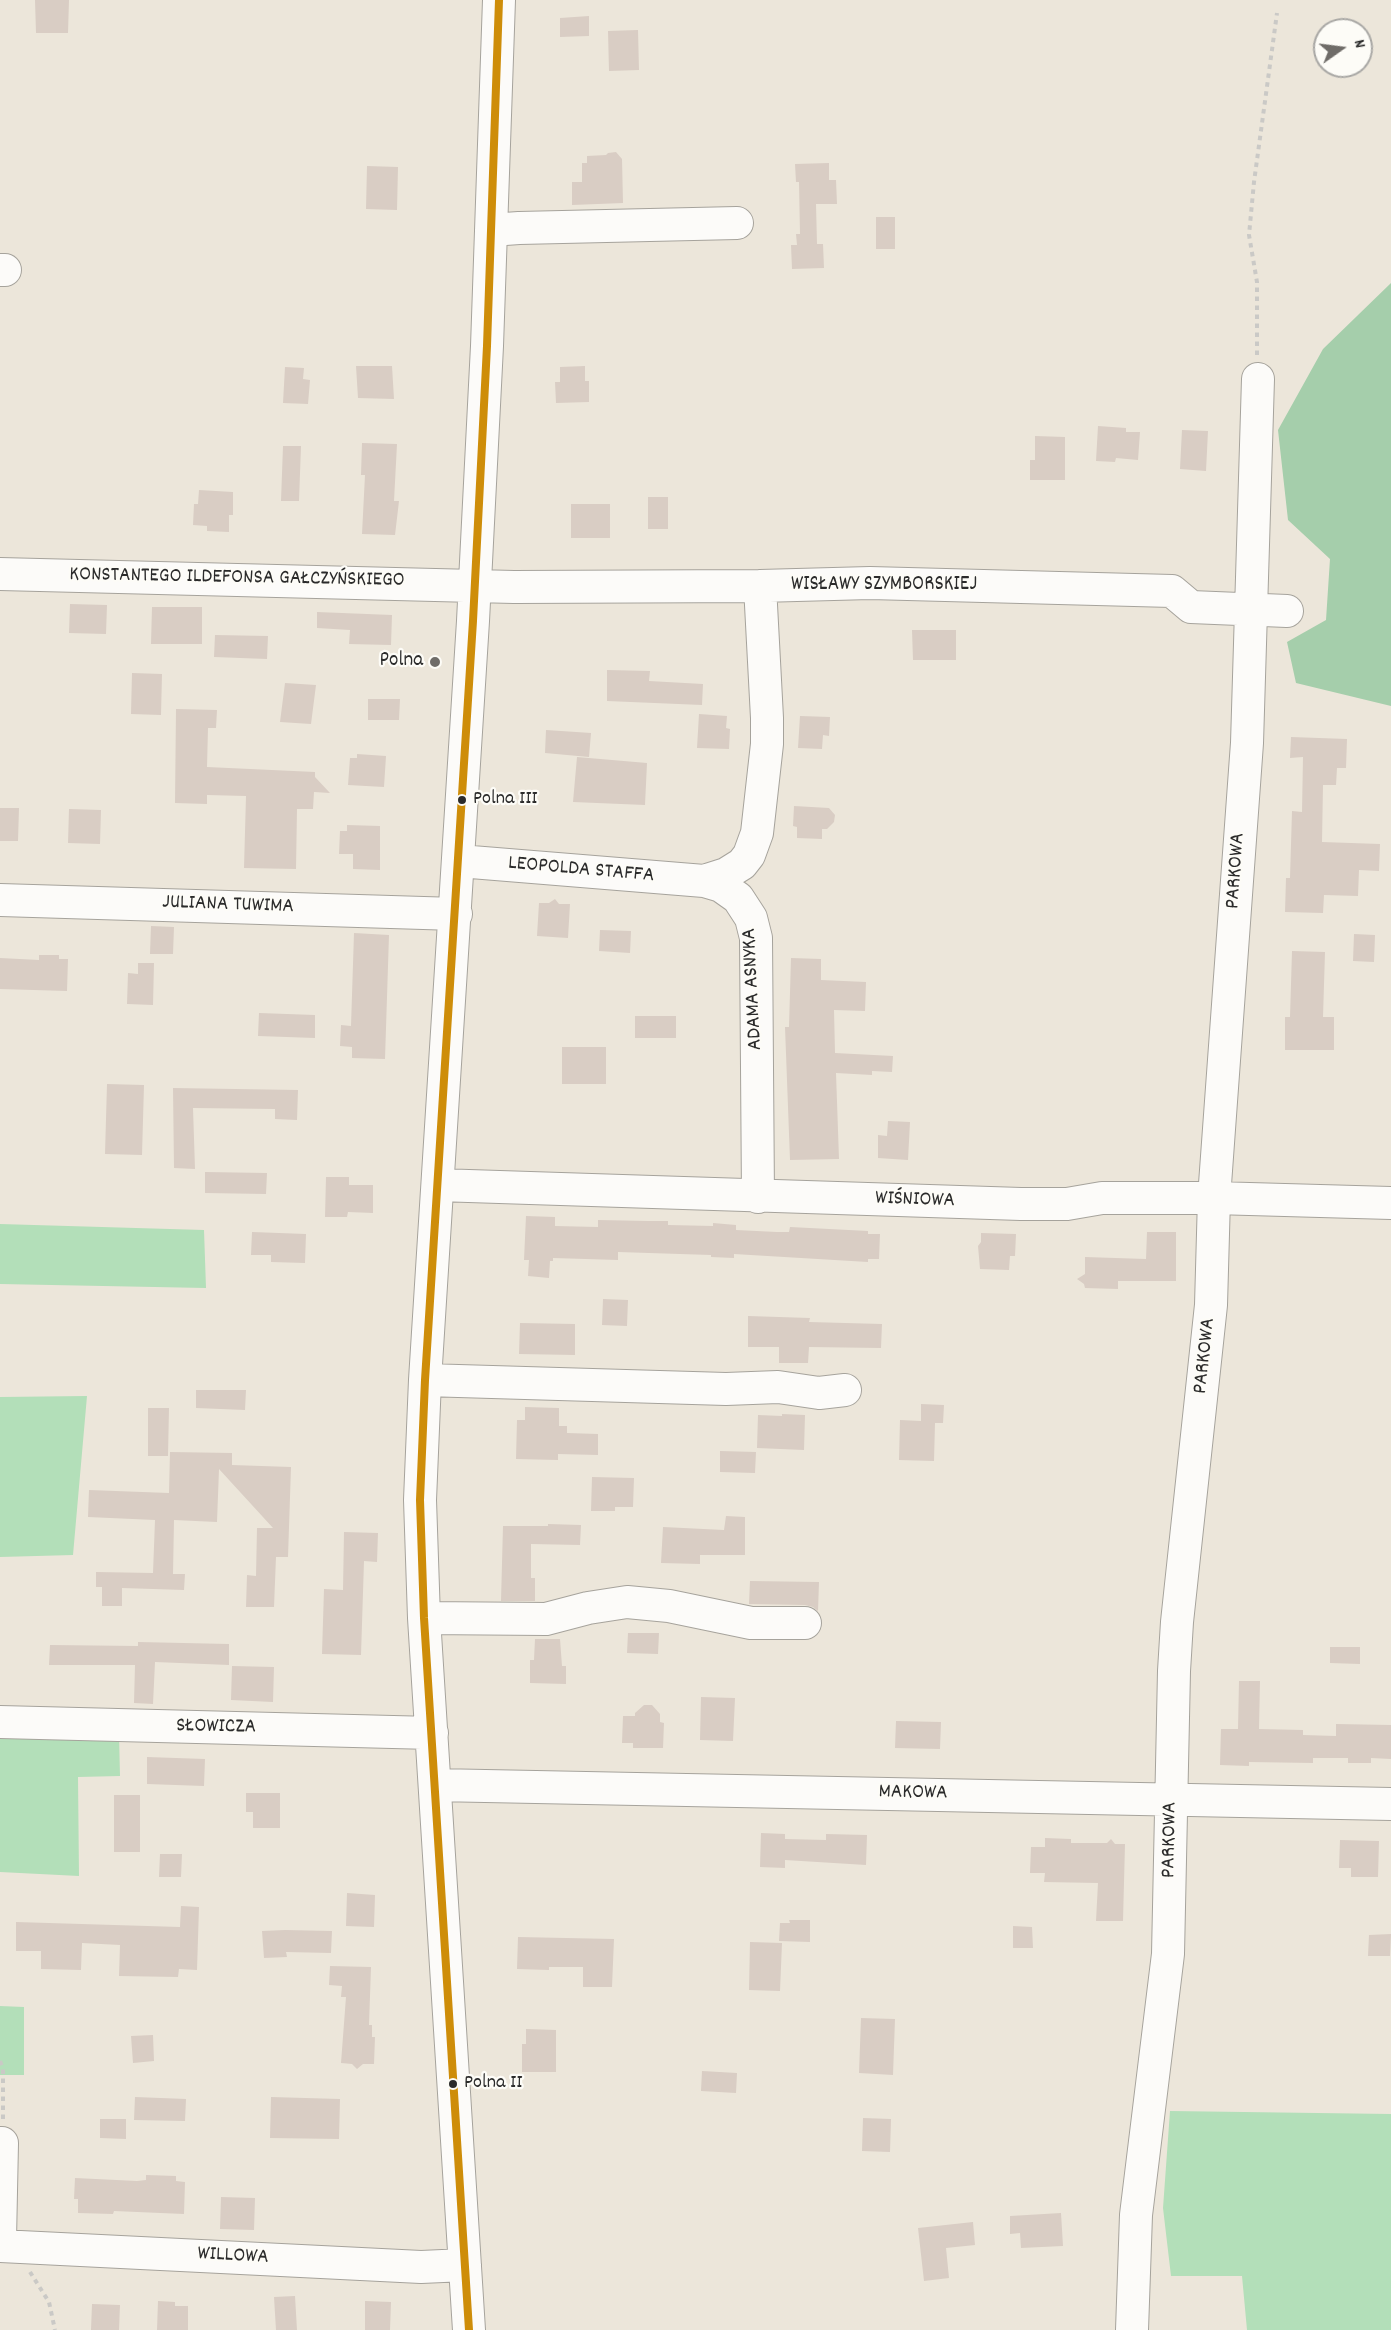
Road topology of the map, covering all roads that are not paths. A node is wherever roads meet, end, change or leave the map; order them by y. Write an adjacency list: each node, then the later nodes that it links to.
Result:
1 (499, 0): 3 (street)
2 (737, 223): 3 (street)
3 (491, 230): 6 (street)
4 (1258, 379): 8 (street, PARKOWA)
5 (0, 574): 6 (street, KONSTANTEGO ILDEFONSA GAŁCZYŃSKIEGO)
6 (475, 585): 7 (street, WISŁAWY SZYMBORSKIEJ); 10 (street)
7 (760, 586): 8 (street, WISŁAWY SZYMBORSKIEJ); 11 (street)
8 (1251, 609): 9 (street, WISŁAWY SZYMBORSKIEJ); 16 (street, PARKOWA)
9 (1287, 610)
10 (459, 861): 11 (street, LEOPOLDA STAFFA); 13 (street)
11 (704, 881): 15 (street, ADAMA ASNYKA)
12 (0, 900): 13 (street, JULIANA TUWIMA)
13 (456, 914): 14 (street)
14 (438, 1185): 15 (street, WIŚNIOWA); 18 (street)
15 (758, 1197): 16 (street, WIŚNIOWA)
16 (1214, 1198): 17 (street, WIŚNIOWA); 25 (street, PARKOWA)
17 (1391, 1203)
18 (425, 1380): 19 (street); 20 (street)
19 (845, 1390)
20 (424, 1618): 21 (street); 23 (street)
21 (805, 1623)
22 (0, 1722): 23 (street, SŁOWICZA)
23 (432, 1733): 24 (street)
24 (435, 1785): 25 (street, MAKOWA); 30 (street)
25 (1171, 1799): 26 (street, MAKOWA); 32 (street, PARKOWA)
26 (1391, 1804)
27 (1, 2143): 28 (street)
28 (0, 2240)
29 (0, 2247): 30 (street, WILLOWA)
30 (465, 2265): 31 (street)
31 (469, 2330)
32 (1132, 2330)

